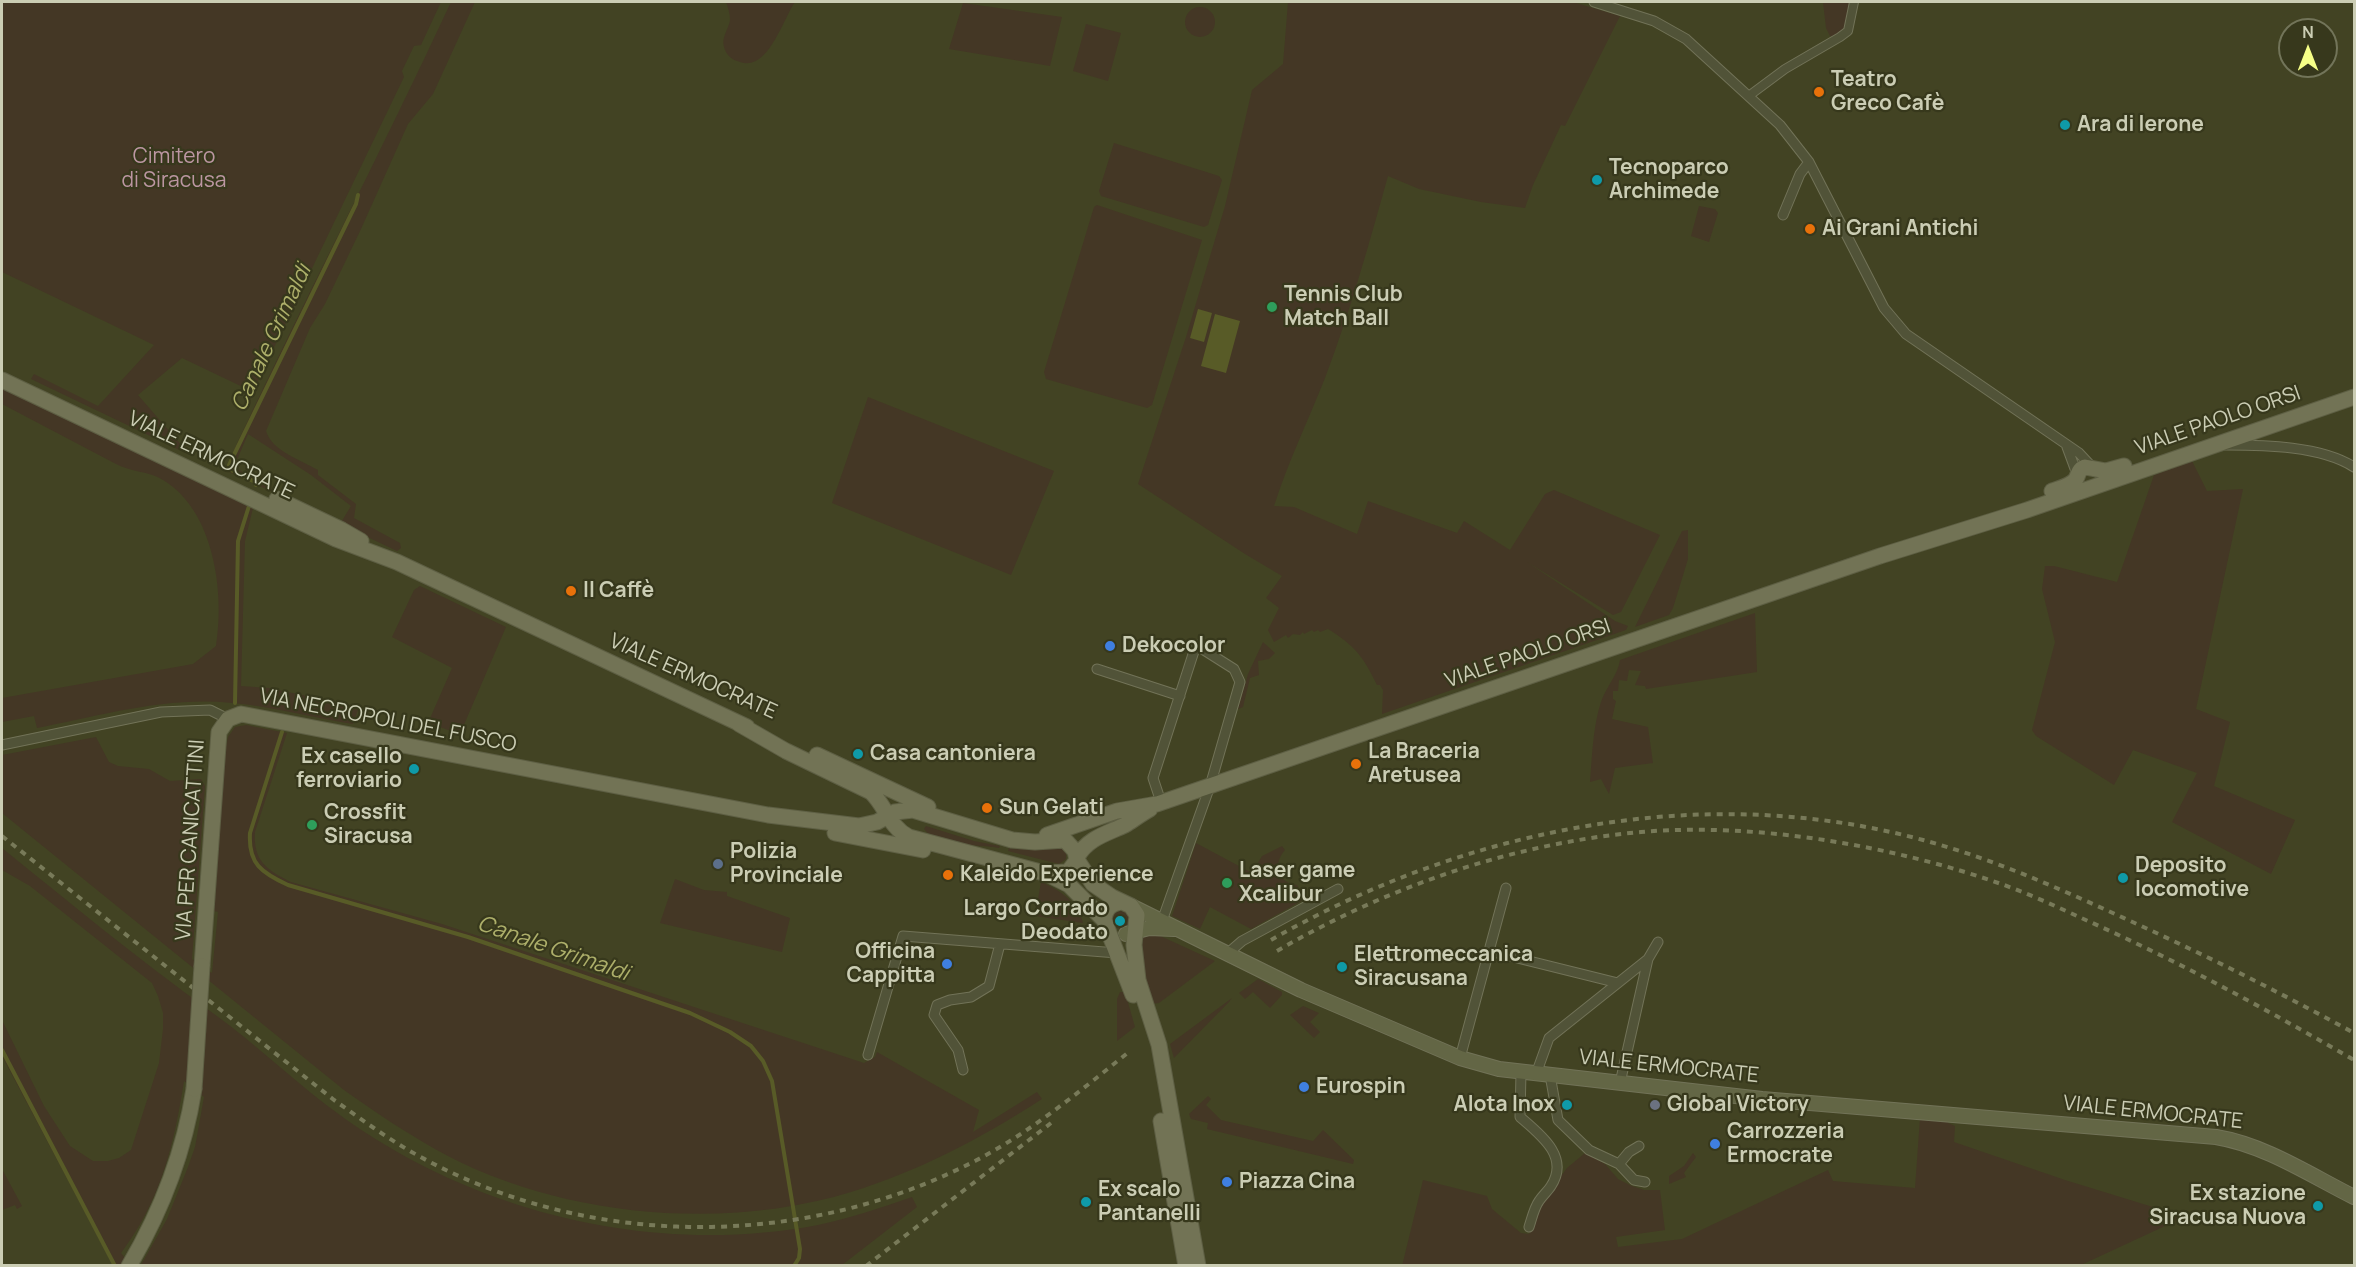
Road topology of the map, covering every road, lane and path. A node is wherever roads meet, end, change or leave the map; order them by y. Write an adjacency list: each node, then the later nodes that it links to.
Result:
1 (1594, 2): 3 (street)
2 (1854, 2): 3 (street)
3 (1749, 95): 4 (street)
4 (1809, 162): 5 (street); 9 (street)
5 (1784, 215)
6 (6, 377): 19 (main road, VIALE ERMOCRATE)
7 (2355, 388): 11 (main road, VIALE PAOLO ORSI)
8 (2355, 397): 10 (main road, VIALE PAOLO ORSI)
9 (2066, 445): 11 (street); 13 (street)
10 (2215, 445): 12 (street); 14 (main road, VIALE PAOLO ORSI)
11 (2094, 468): 13 (main road); 14 (main road)
12 (2355, 468)
13 (2076, 476): 14 (main road); 15 (main road)
14 (2092, 487): 15 (main road, VIALE PAOLO ORSI)
15 (1912, 545): 21 (main road, VIALE PAOLO ORSI)
16 (1097, 669): 17 (street)
17 (1180, 696): 21 (street); 22 (street)
18 (228, 719): 20 (street, VIA NECROPOLI DEL FUSCO); 25 (main road, VIA NECROPOLI DEL FUSCO); 58 (main road, VIA PER CANICATTINI, bridge)
19 (738, 724): 23 (main road); 26 (main road, VIALE ERMOCRATE)
20 (2, 745)
21 (1210, 786): 22 (main road, VIALE PAOLO ORSI); 36 (street)
22 (1159, 803): 28 (main road); 31 (main road)
23 (882, 814): 24 (main road); 25 (main road); 27 (street); 29 (main road)
24 (930, 814): 26 (main road); 29 (main road)
25 (768, 815): 27 (main road)
26 (972, 828): 28 (main road)
27 (872, 840): 30 (main road)
28 (1024, 841): 31 (main road)
29 (927, 842): 30 (main road)
30 (973, 855): 32 (main road)
31 (1077, 858): 32 (main road); 35 (main road)
32 (1044, 873): 37 (main road)
33 (1506, 888): 42 (street)
34 (1338, 889): 44 (street)
35 (1127, 904): 36 (main road, VIALE ERMOCRATE); 37 (main road); 39 (main road)
36 (1162, 921): 38 (main road, VIALE ERMOCRATE)
37 (1106, 924): 39 (main road); 43 (main road)
38 (1174, 929): 39 (main road); 44 (main road, VIALE ERMOCRATE)
39 (1132, 931): 60 (main road)
40 (1658, 942): 45 (street)
41 (1000, 944): 43 (street); 47 (street); 49 (street)
42 (1489, 951): 46 (street); 48 (street)
43 (1117, 953): 59 (main road)
44 (1227, 954): 48 (main road, VIALE ERMOCRATE)
45 (1648, 959): 46 (street); 52 (street)
46 (1618, 983): 51 (street)
47 (868, 1055)
48 (1460, 1058): 50 (main road, VIALE ERMOCRATE)
49 (963, 1070)
50 (1521, 1072): 51 (main road, VIALE ERMOCRATE); 57 (street)
51 (1543, 1075): 52 (main road, VIALE ERMOCRATE); 54 (street)
52 (1620, 1083): 56 (main road, VIALE ERMOCRATE)
53 (1639, 1146): 54 (street)
54 (1619, 1164): 55 (street)
55 (1645, 1182)
56 (2355, 1197)
57 (1529, 1227)
58 (129, 1265)
59 (1186, 1266)
60 (1198, 1266)

